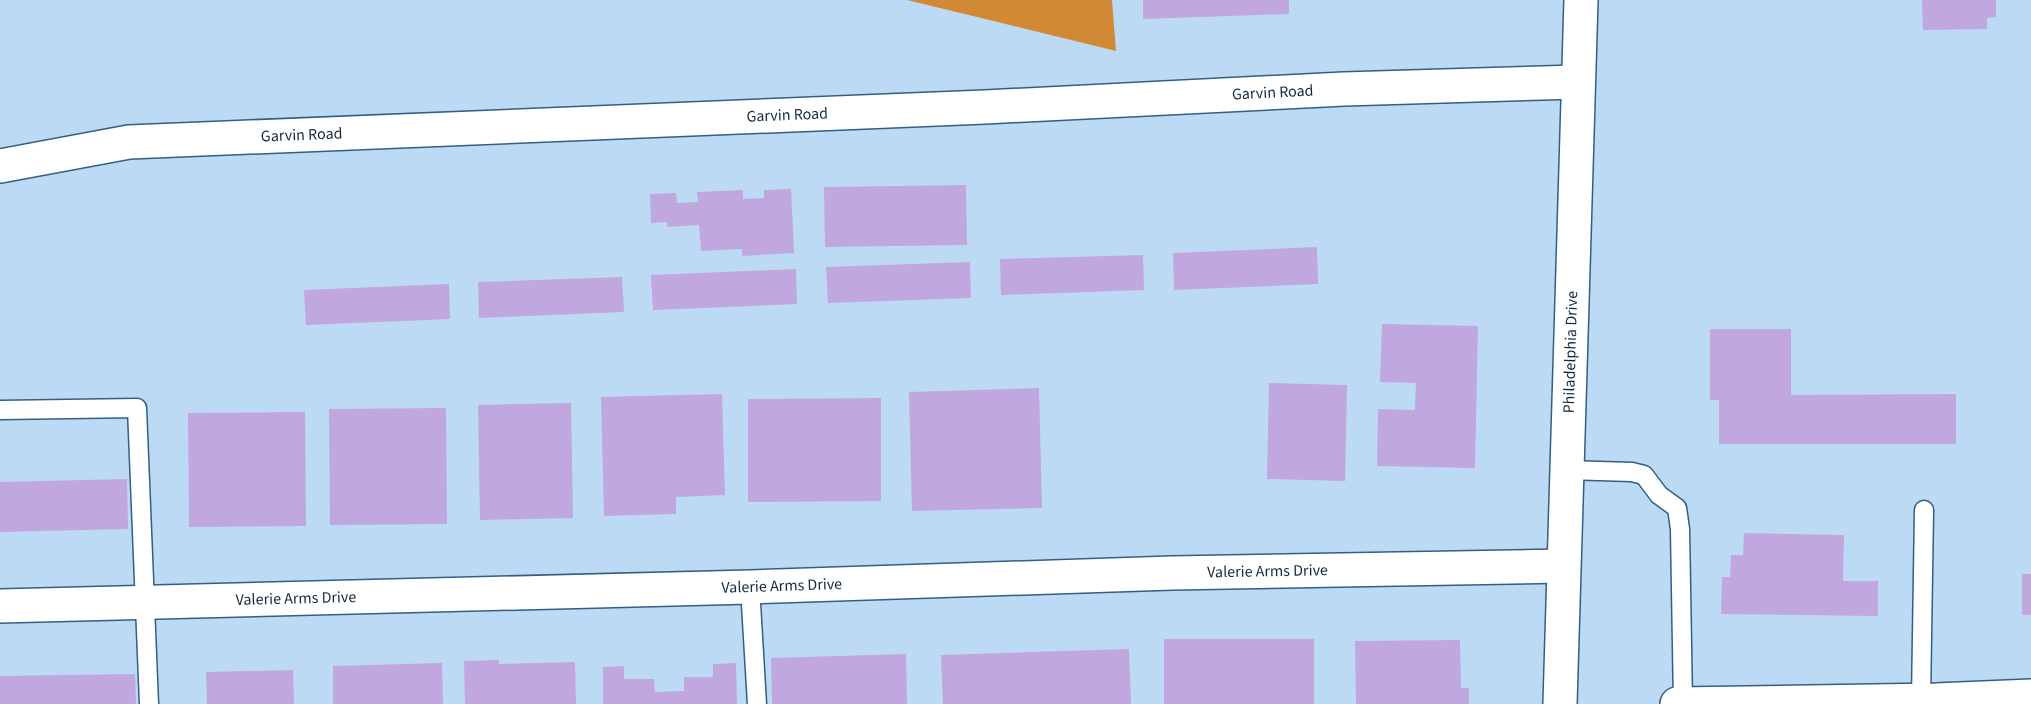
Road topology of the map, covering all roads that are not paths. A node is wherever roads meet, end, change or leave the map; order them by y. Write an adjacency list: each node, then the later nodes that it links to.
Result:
1 (1581, 0): 2 (street, Philadelphia Drive)
2 (1578, 82): 3 (street, Garvin Road); 5 (street, Philadelphia Drive)
3 (0, 166)
4 (0, 410): 9 (lane)
5 (1566, 470): 7 (street, Philadelphia Drive); 17 (lane)
6 (1924, 510): 12 (lane)
7 (1563, 566): 8 (street, Valerie Arms Drive); 15 (street, Philadelphia Drive)
8 (750, 587): 9 (street, Valerie Arms Drive); 14 (lane)
9 (144, 602): 10 (street, Valerie Arms Drive); 13 (lane)
10 (0, 606)
11 (2031, 696): 12 (street)
12 (1921, 700): 17 (street)
13 (149, 704)
14 (757, 704)
15 (1560, 704)
16 (1677, 704): 17 (street)
17 (1683, 704)

